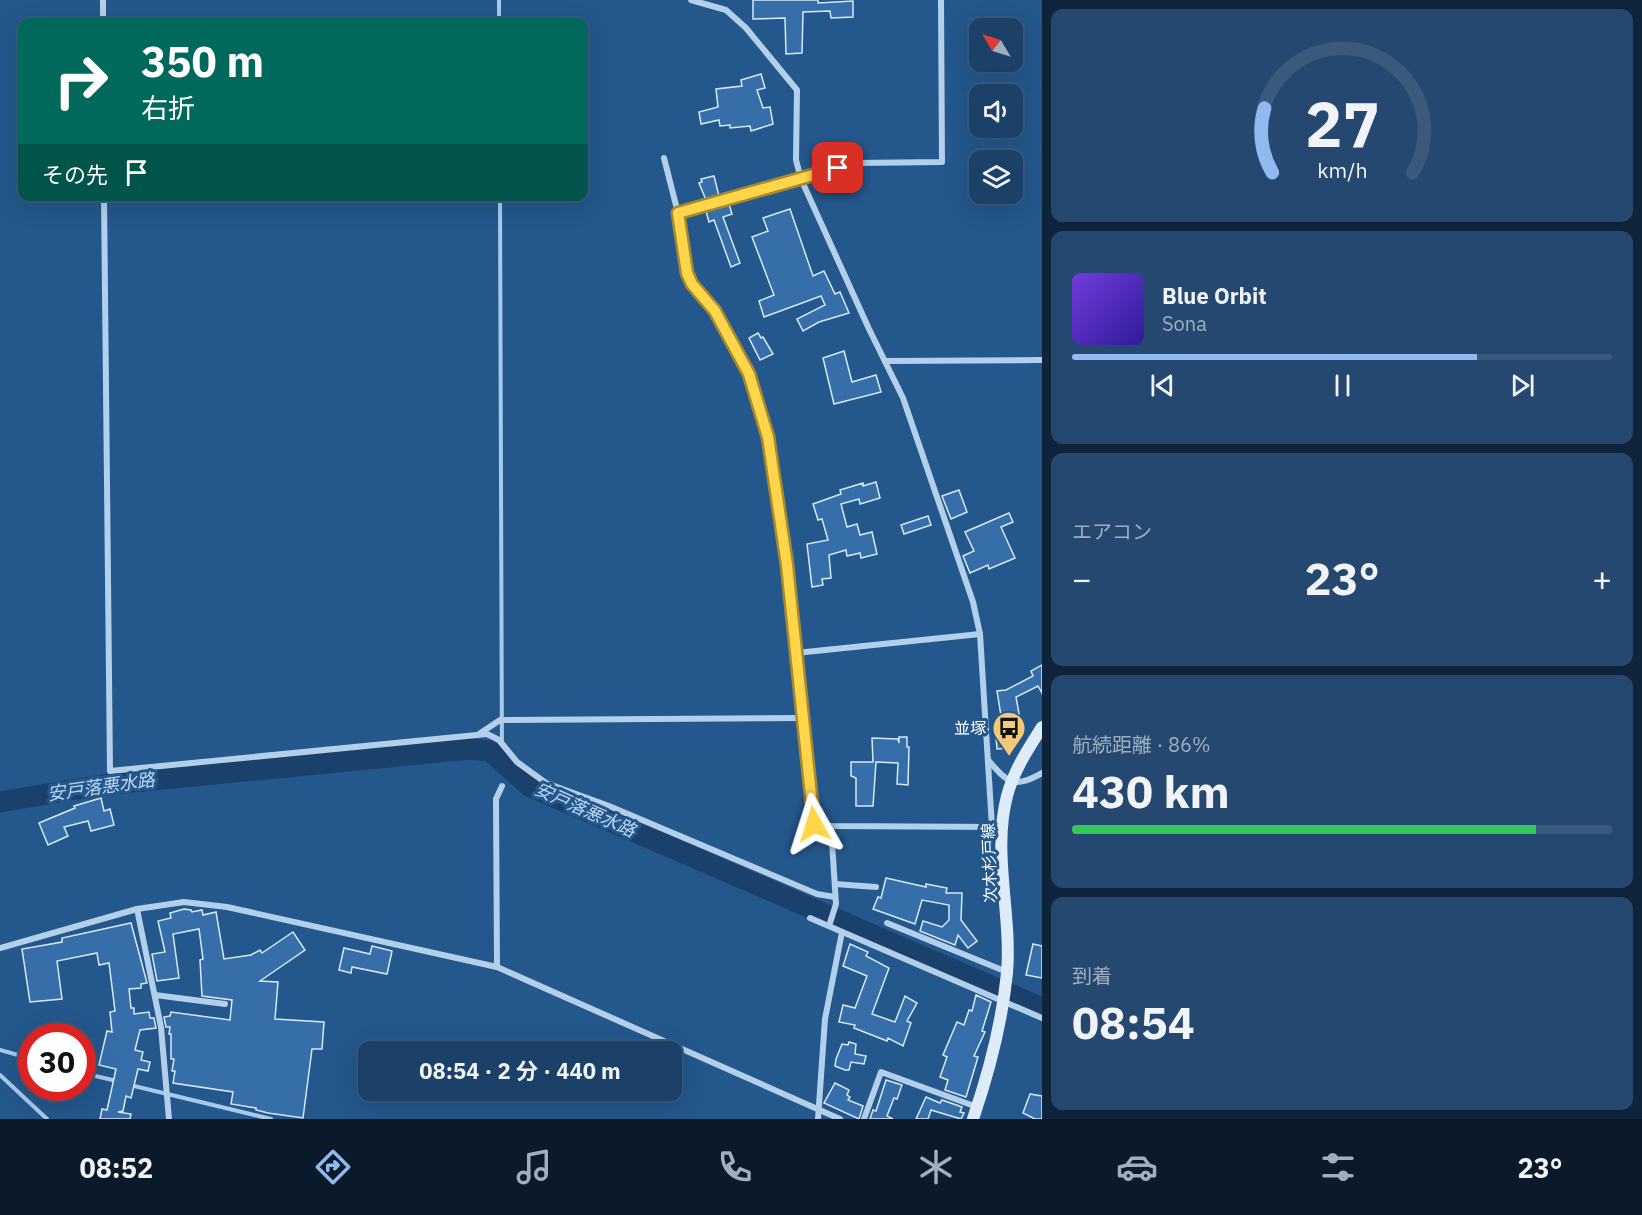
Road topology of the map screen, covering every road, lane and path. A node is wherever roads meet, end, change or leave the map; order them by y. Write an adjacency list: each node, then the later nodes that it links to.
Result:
1 (103, 0): 4 (street)
2 (691, 0): 6 (street)
3 (942, 0): 6 (street)
4 (103, 18)
5 (664, 158): 8 (street)
6 (801, 179): 8 (street); 10 (street)
7 (104, 201): 15 (street)
8 (678, 213): 12 (street)
9 (1042, 360): 10 (street)
10 (885, 361): 11 (street)
11 (980, 634): 12 (street); 16 (street)
12 (796, 653): 13 (street)
13 (803, 718): 15 (street); 20 (street)
14 (1042, 727): 18 (main road, 次木杉戸線)
15 (479, 734): 24 (street)
16 (988, 760): 18 (street); 21 (street)
17 (1042, 773): 18 (street)
18 (1012, 781): 21 (main road, 次木杉戸線)
19 (502, 786): 31 (street)
20 (831, 826): 21 (street); 22 (street)
21 (997, 827): 32 (main road, 次木杉戸線)
22 (835, 884): 23 (street); 24 (street)
23 (876, 887)
24 (836, 901): 28 (street)
25 (137, 909): 30 (street); 31 (street); 33 (street)
26 (810, 918): 28 (street)
27 (887, 923): 32 (street)
28 (829, 926): 29 (street)
29 (842, 932): 34 (street); 38 (street)
30 (0, 948)
31 (497, 967): 38 (street)
32 (1007, 972): 34 (main road, 次木杉戸線)
33 (155, 995): 35 (street); 39 (street)
34 (1003, 1002): 36 (street); 37 (main road)
35 (225, 1004)
36 (1042, 1018)
37 (977, 1107): 42 (street); 43 (main road)
38 (821, 1111): 40 (street); 41 (street)
39 (169, 1119)
40 (818, 1119)
41 (840, 1119)
42 (864, 1119)
43 (973, 1119)

